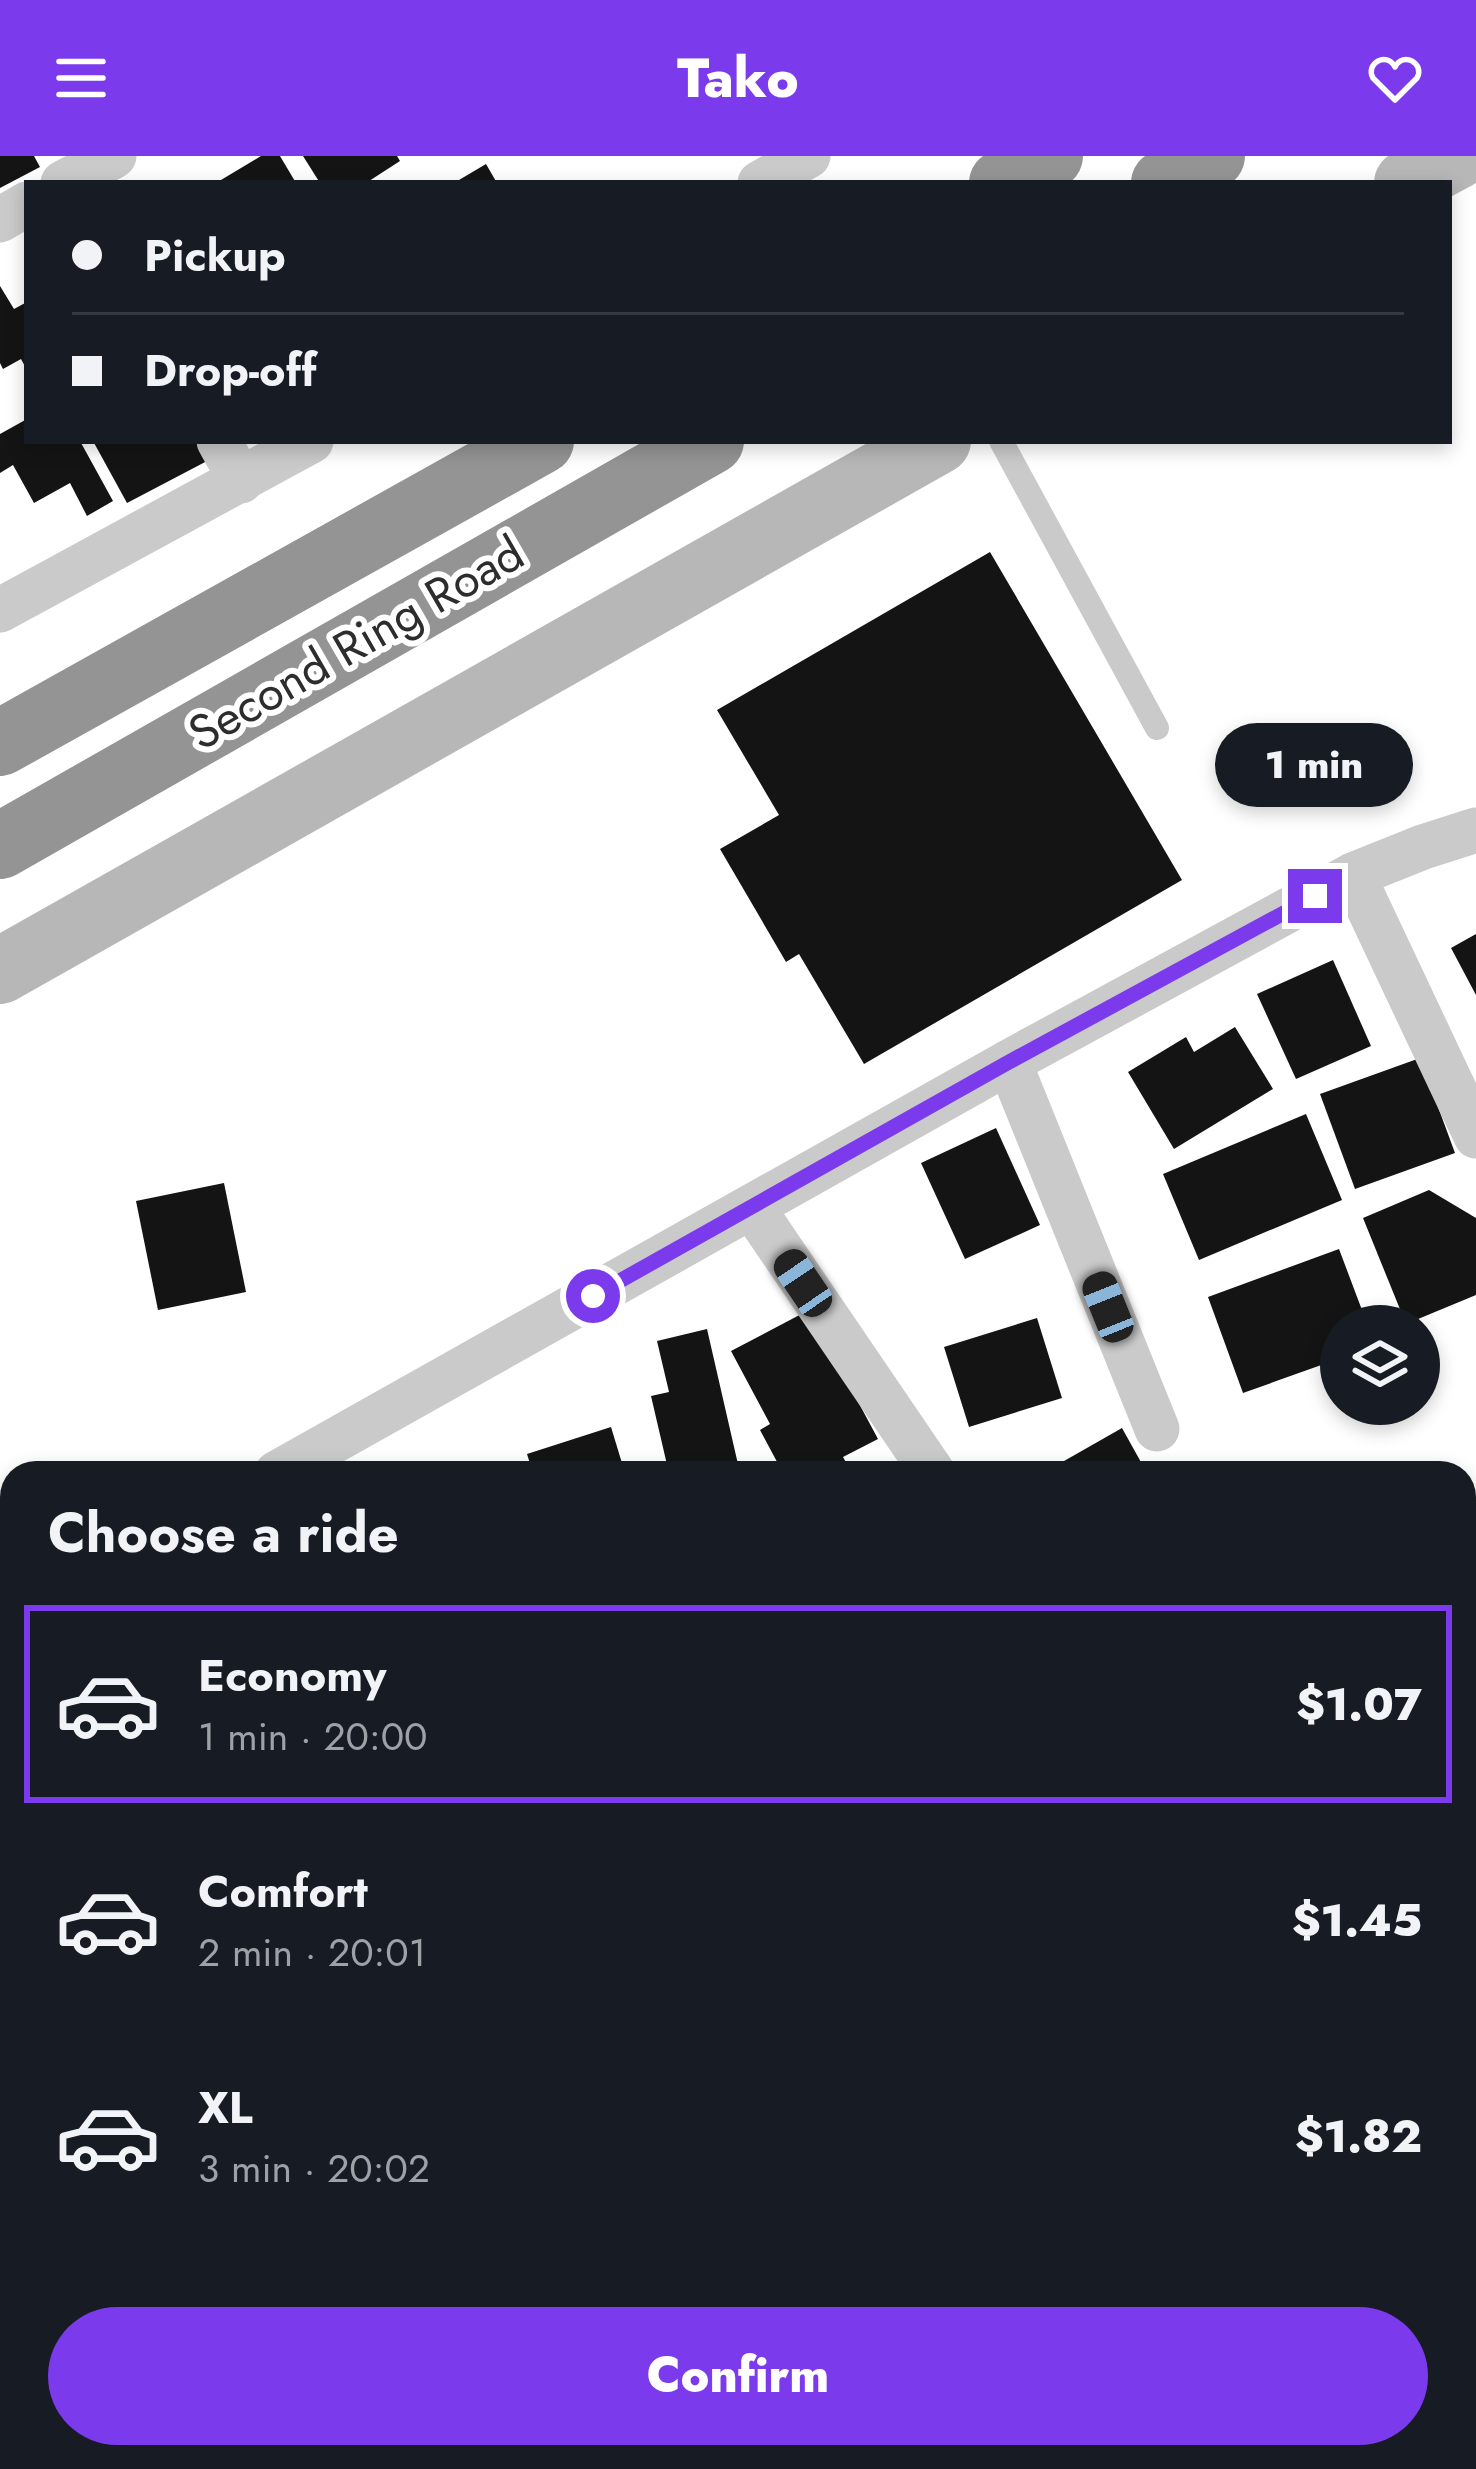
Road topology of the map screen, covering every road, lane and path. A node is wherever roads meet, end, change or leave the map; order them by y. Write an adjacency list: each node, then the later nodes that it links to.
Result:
1 (808, 156): 5 (street)
2 (1050, 156): 6 (highway)
3 (1212, 156): 7 (highway)
4 (1456, 156): 8 (street)
5 (765, 180)
6 (1007, 180)
7 (1169, 180)
8 (1412, 180)
9 (221, 444): 15 (street)
10 (305, 444): 15 (street)
11 (536, 444): 18 (highway, Second Ring Road)
12 (706, 444): 20 (highway, Second Ring Road)
13 (933, 444): 22 (street)
14 (1003, 444): 17 (lane)
15 (241, 481): 16 (street)
16 (0, 610)
17 (1157, 728)
18 (0, 743)
19 (1476, 830): 21 (street)
20 (0, 846)
21 (1353, 874): 23 (street); 24 (street)
22 (0, 971)
23 (1009, 1062): 25 (street); 26 (street)
24 (1476, 1136)
25 (752, 1207): 27 (street); 28 (street)
26 (1157, 1429)
27 (298, 1461)
28 (925, 1461)

